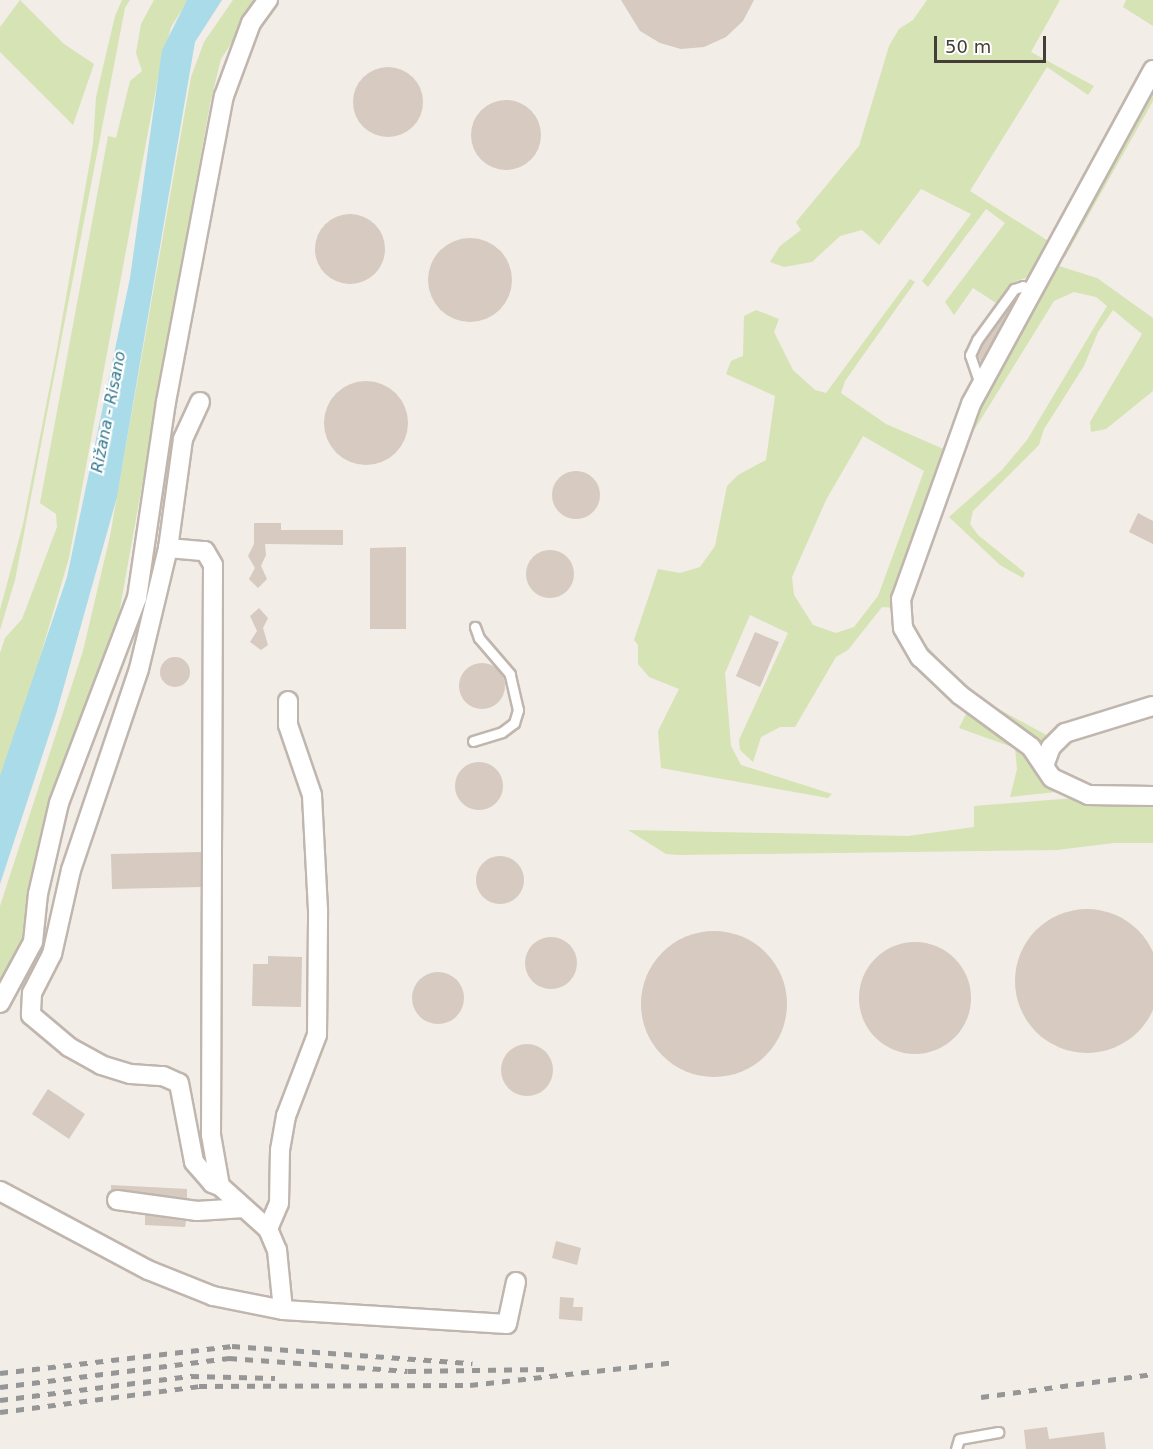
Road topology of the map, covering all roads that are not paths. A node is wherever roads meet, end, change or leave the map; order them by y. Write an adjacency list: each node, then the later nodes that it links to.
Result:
1 (268, 0): 13 (street)
2 (1153, 70): 3 (street)
3 (1034, 291): 4 (street); 4 (lane)
4 (981, 388): 11 (street)
5 (200, 402): 6 (street)
6 (168, 548): 16 (street); 16 (street)
7 (475, 627): 10 (lane)
8 (288, 701): 17 (street)
9 (1153, 706): 11 (street)
10 (473, 741)
11 (1044, 766): 12 (street)
12 (1153, 796)
13 (0, 1003)
14 (0, 1191): 19 (street)
15 (117, 1200): 16 (street)
16 (228, 1203): 17 (street)
17 (268, 1228): 19 (street)
18 (516, 1282): 19 (street)
19 (283, 1310)
20 (998, 1432): 21 (lane)
21 (956, 1449)

